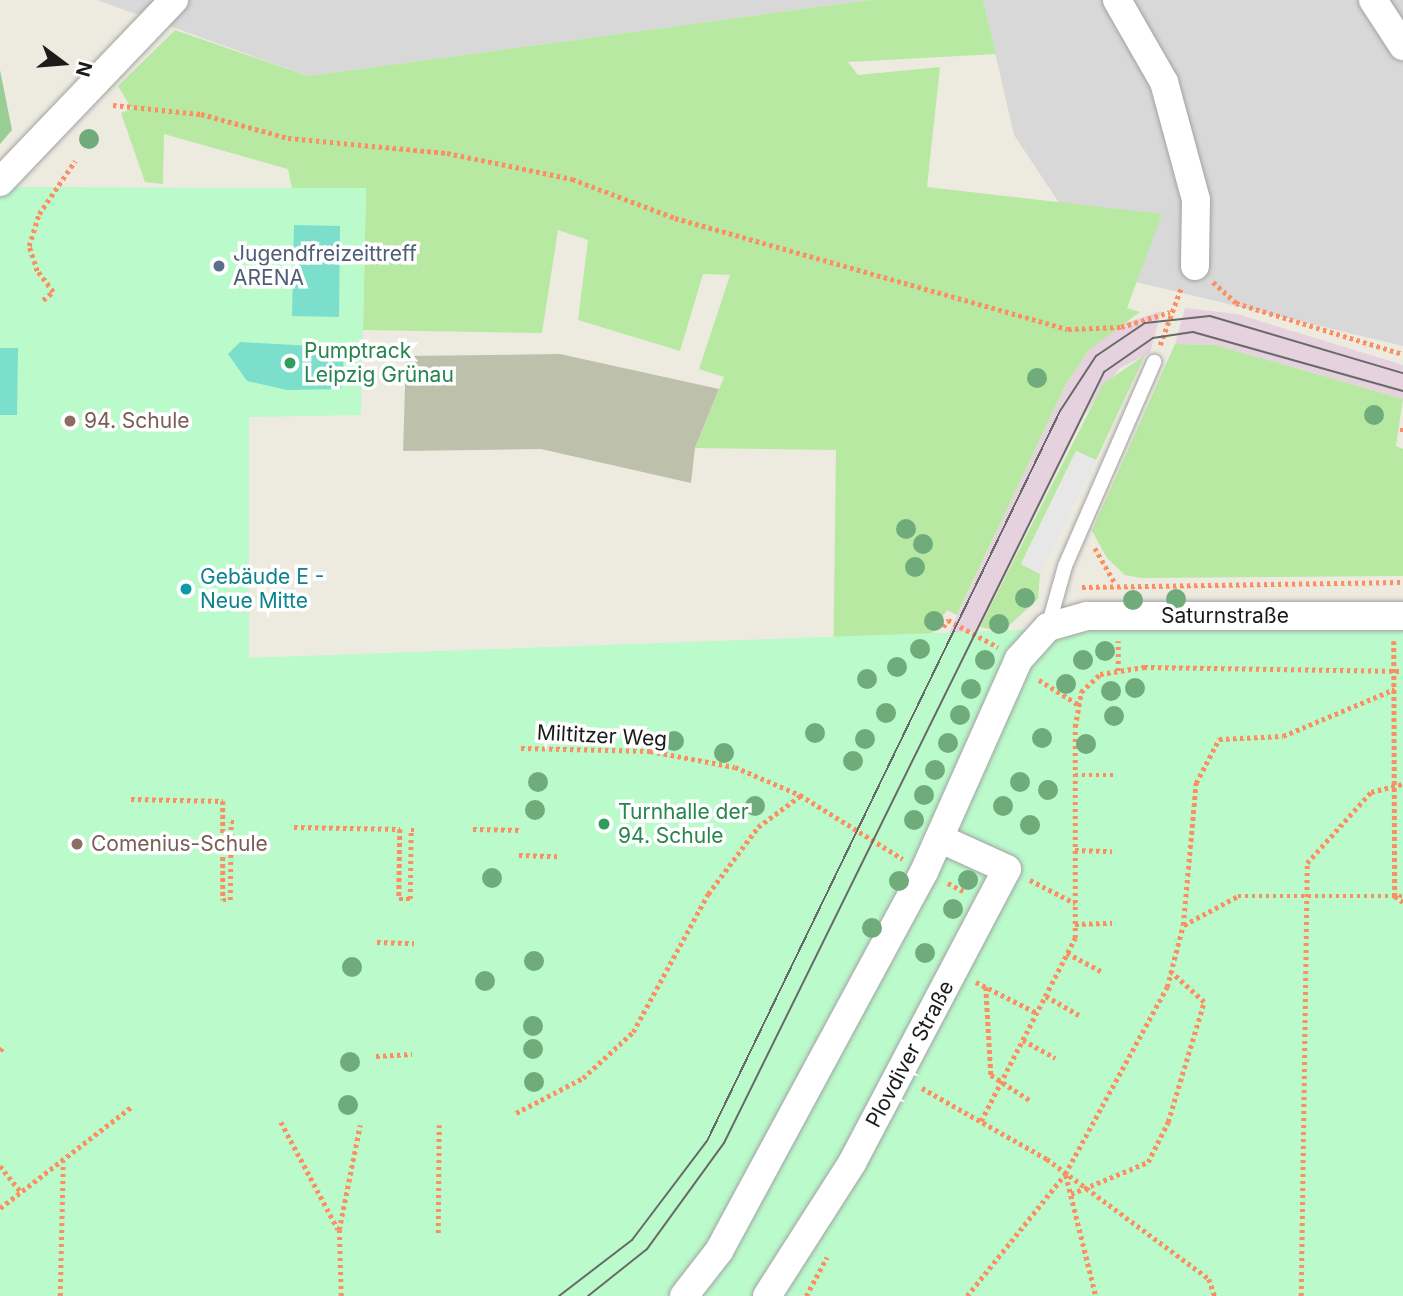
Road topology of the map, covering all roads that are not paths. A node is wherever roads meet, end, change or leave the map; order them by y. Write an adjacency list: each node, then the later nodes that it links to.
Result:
1 (174, 0): 5 (street)
2 (1116, 0): 6 (street)
3 (1373, 0): 4 (street)
4 (1403, 46)
5 (0, 182)
6 (1195, 266)
7 (1154, 362): 9 (lane)
8 (1399, 616): 9 (street, Saturnstraße)
9 (1048, 627): 10 (street)
10 (941, 839): 11 (street); 12 (street, Plovdiver Straße)
11 (684, 1296)
12 (767, 1296)

